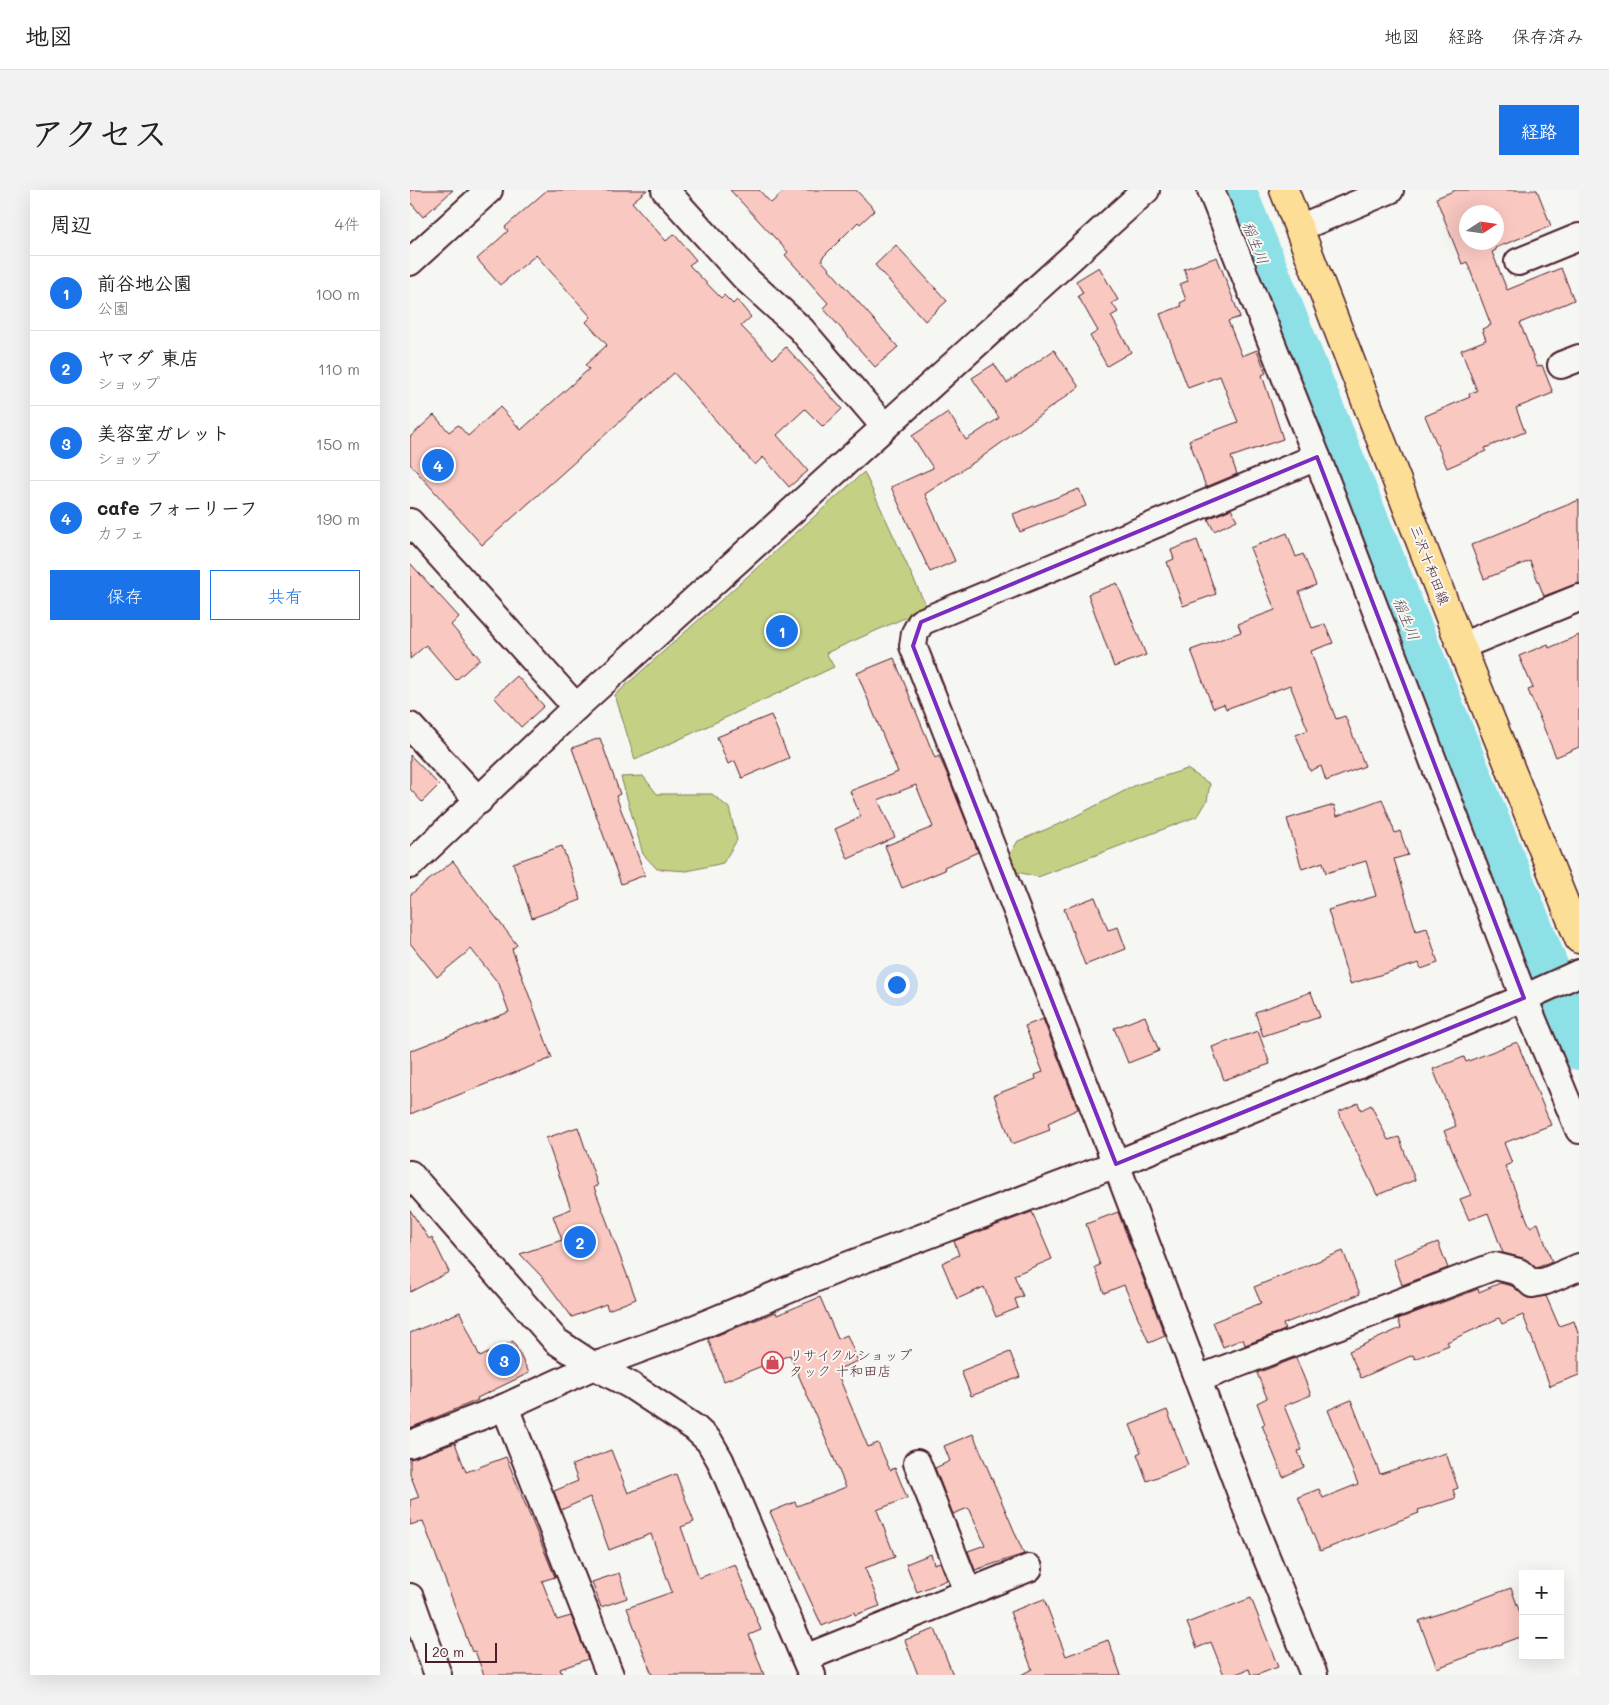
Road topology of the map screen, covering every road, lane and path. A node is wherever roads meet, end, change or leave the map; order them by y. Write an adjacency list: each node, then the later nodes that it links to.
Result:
1 (665, 190): 11 (street)
2 (1146, 190): 11 (street)
3 (1211, 190): 12 (street)
4 (1284, 190): 7 (main road, 三沢十和田線)
5 (1390, 190): 7 (street)
6 (474, 195): 9 (street)
7 (1299, 228): 15 (main road, 三沢十和田線)
8 (1579, 237): 10 (street)
9 (410, 262)
10 (1518, 262)
11 (884, 426): 16 (street)
12 (1317, 456): 22 (street); 24 (street)
13 (410, 522): 16 (street)
14 (1579, 598): 15 (street)
15 (1461, 646): 20 (main road, 三沢十和田線)
16 (576, 707): 18 (street)
17 (410, 726): 18 (street)
18 (480, 801): 19 (street)
19 (410, 865)
20 (1579, 939)
21 (1573, 976): 22 (street)
22 (1529, 995): 23 (street); 24 (street)
23 (1579, 1130)
24 (1116, 1164): 27 (street); 28 (street)
25 (410, 1174): 27 (street)
26 (1579, 1267): 28 (street)
27 (594, 1366): 29 (street); 35 (street)
28 (1198, 1379): 38 (street)
29 (505, 1407): 30 (street); 37 (street)
30 (410, 1444)
31 (916, 1463): 33 (street)
32 (1029, 1568): 33 (street)
33 (968, 1592): 35 (street)
34 (410, 1597): 36 (street)
35 (808, 1666)
36 (438, 1675)
37 (610, 1675)
38 (1314, 1675)

